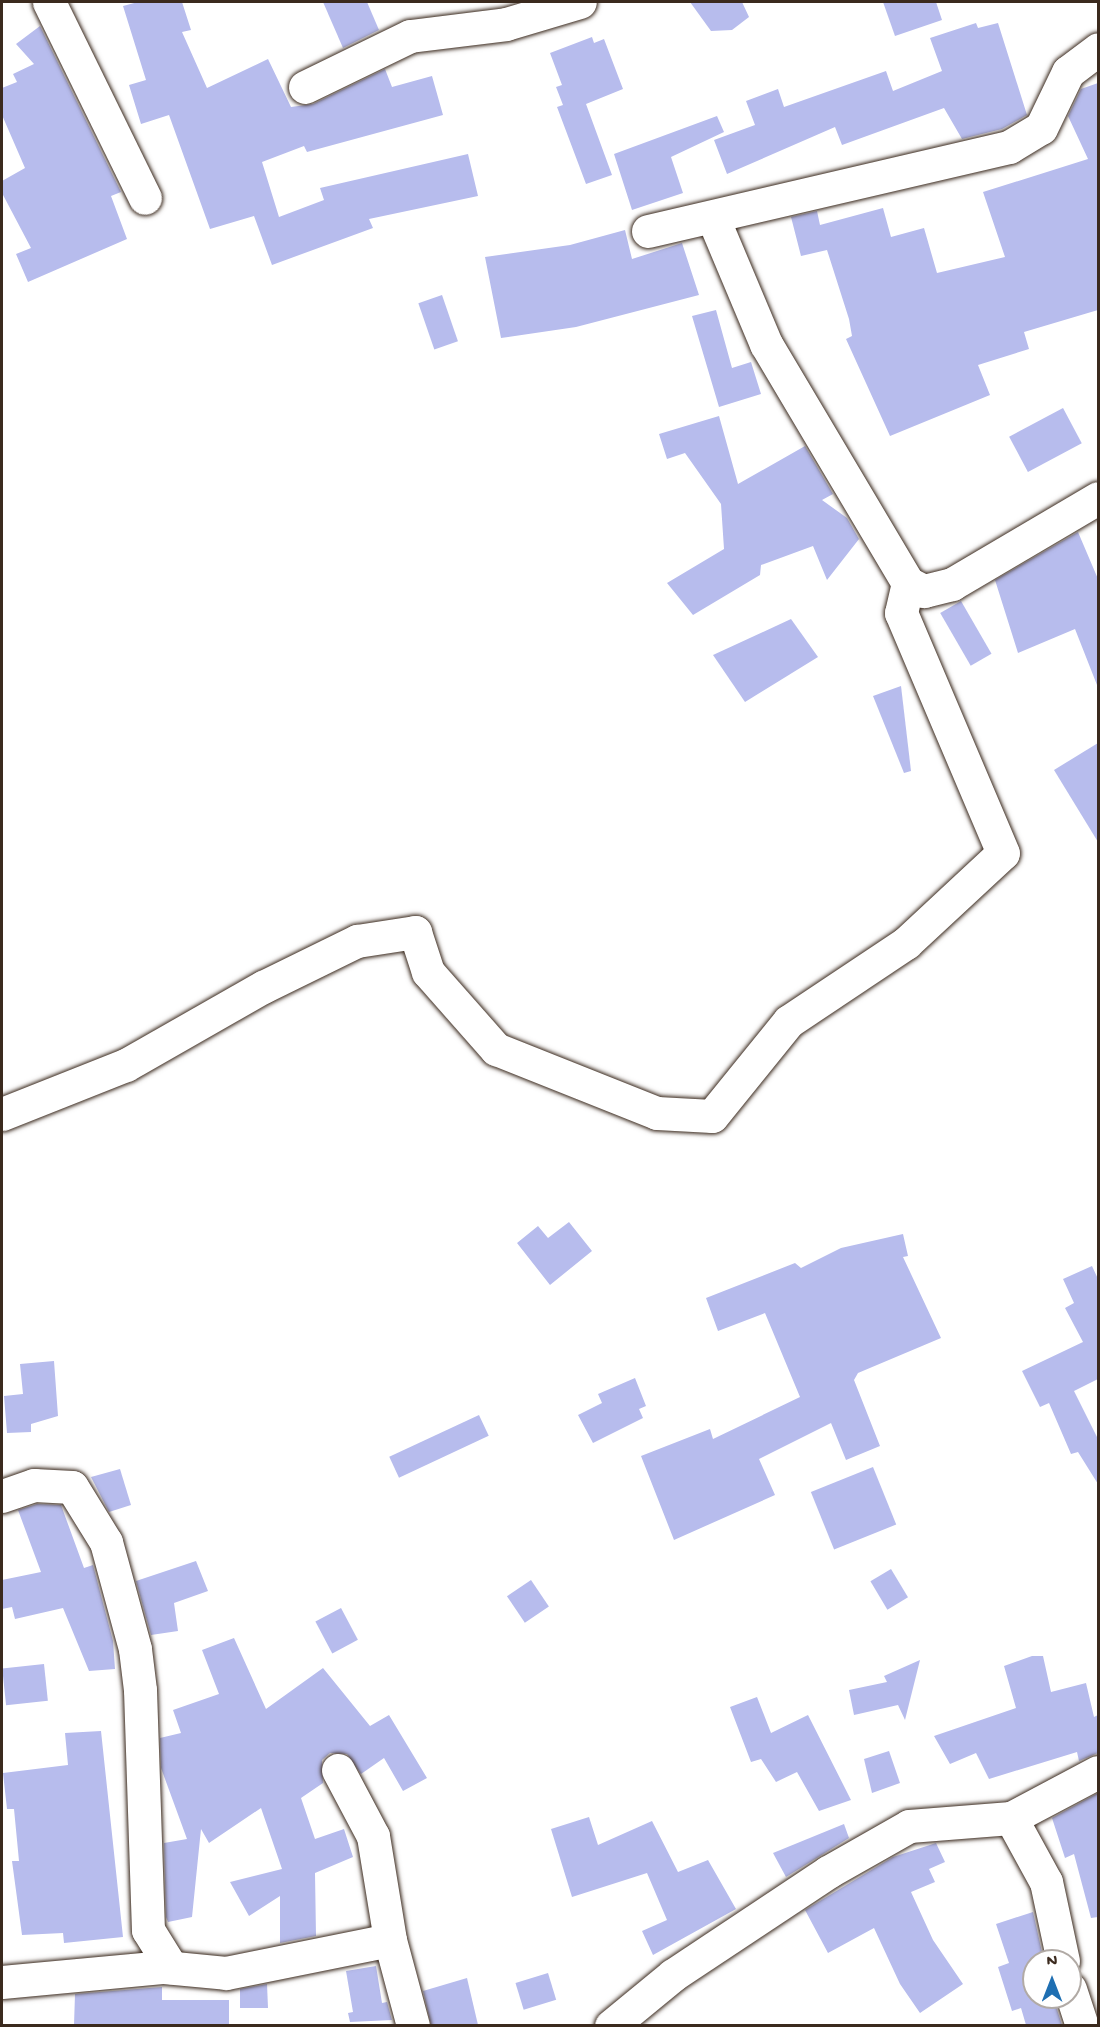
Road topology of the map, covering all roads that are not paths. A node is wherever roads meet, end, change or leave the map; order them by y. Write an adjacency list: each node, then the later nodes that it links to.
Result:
1 (49, 2): 5 (street)
2 (580, 2): 4 (street)
3 (1098, 48): 6 (street)
4 (305, 87)
5 (145, 198)
6 (712, 218): 7 (street); 9 (street)
7 (648, 231)
8 (1098, 498): 9 (street)
9 (908, 583): 10 (street)
10 (2, 1114)
11 (2, 1496): 17 (street)
12 (338, 1770): 15 (street)
13 (1098, 1772): 14 (street)
14 (1011, 1818): 16 (street); 21 (street)
15 (390, 1940): 17 (street); 20 (street)
16 (1060, 1949)
17 (171, 1967): 18 (street)
18 (2, 1982)
19 (1077, 2009): 22 (street)
20 (413, 2025)
21 (611, 2025)
22 (1082, 2025)

